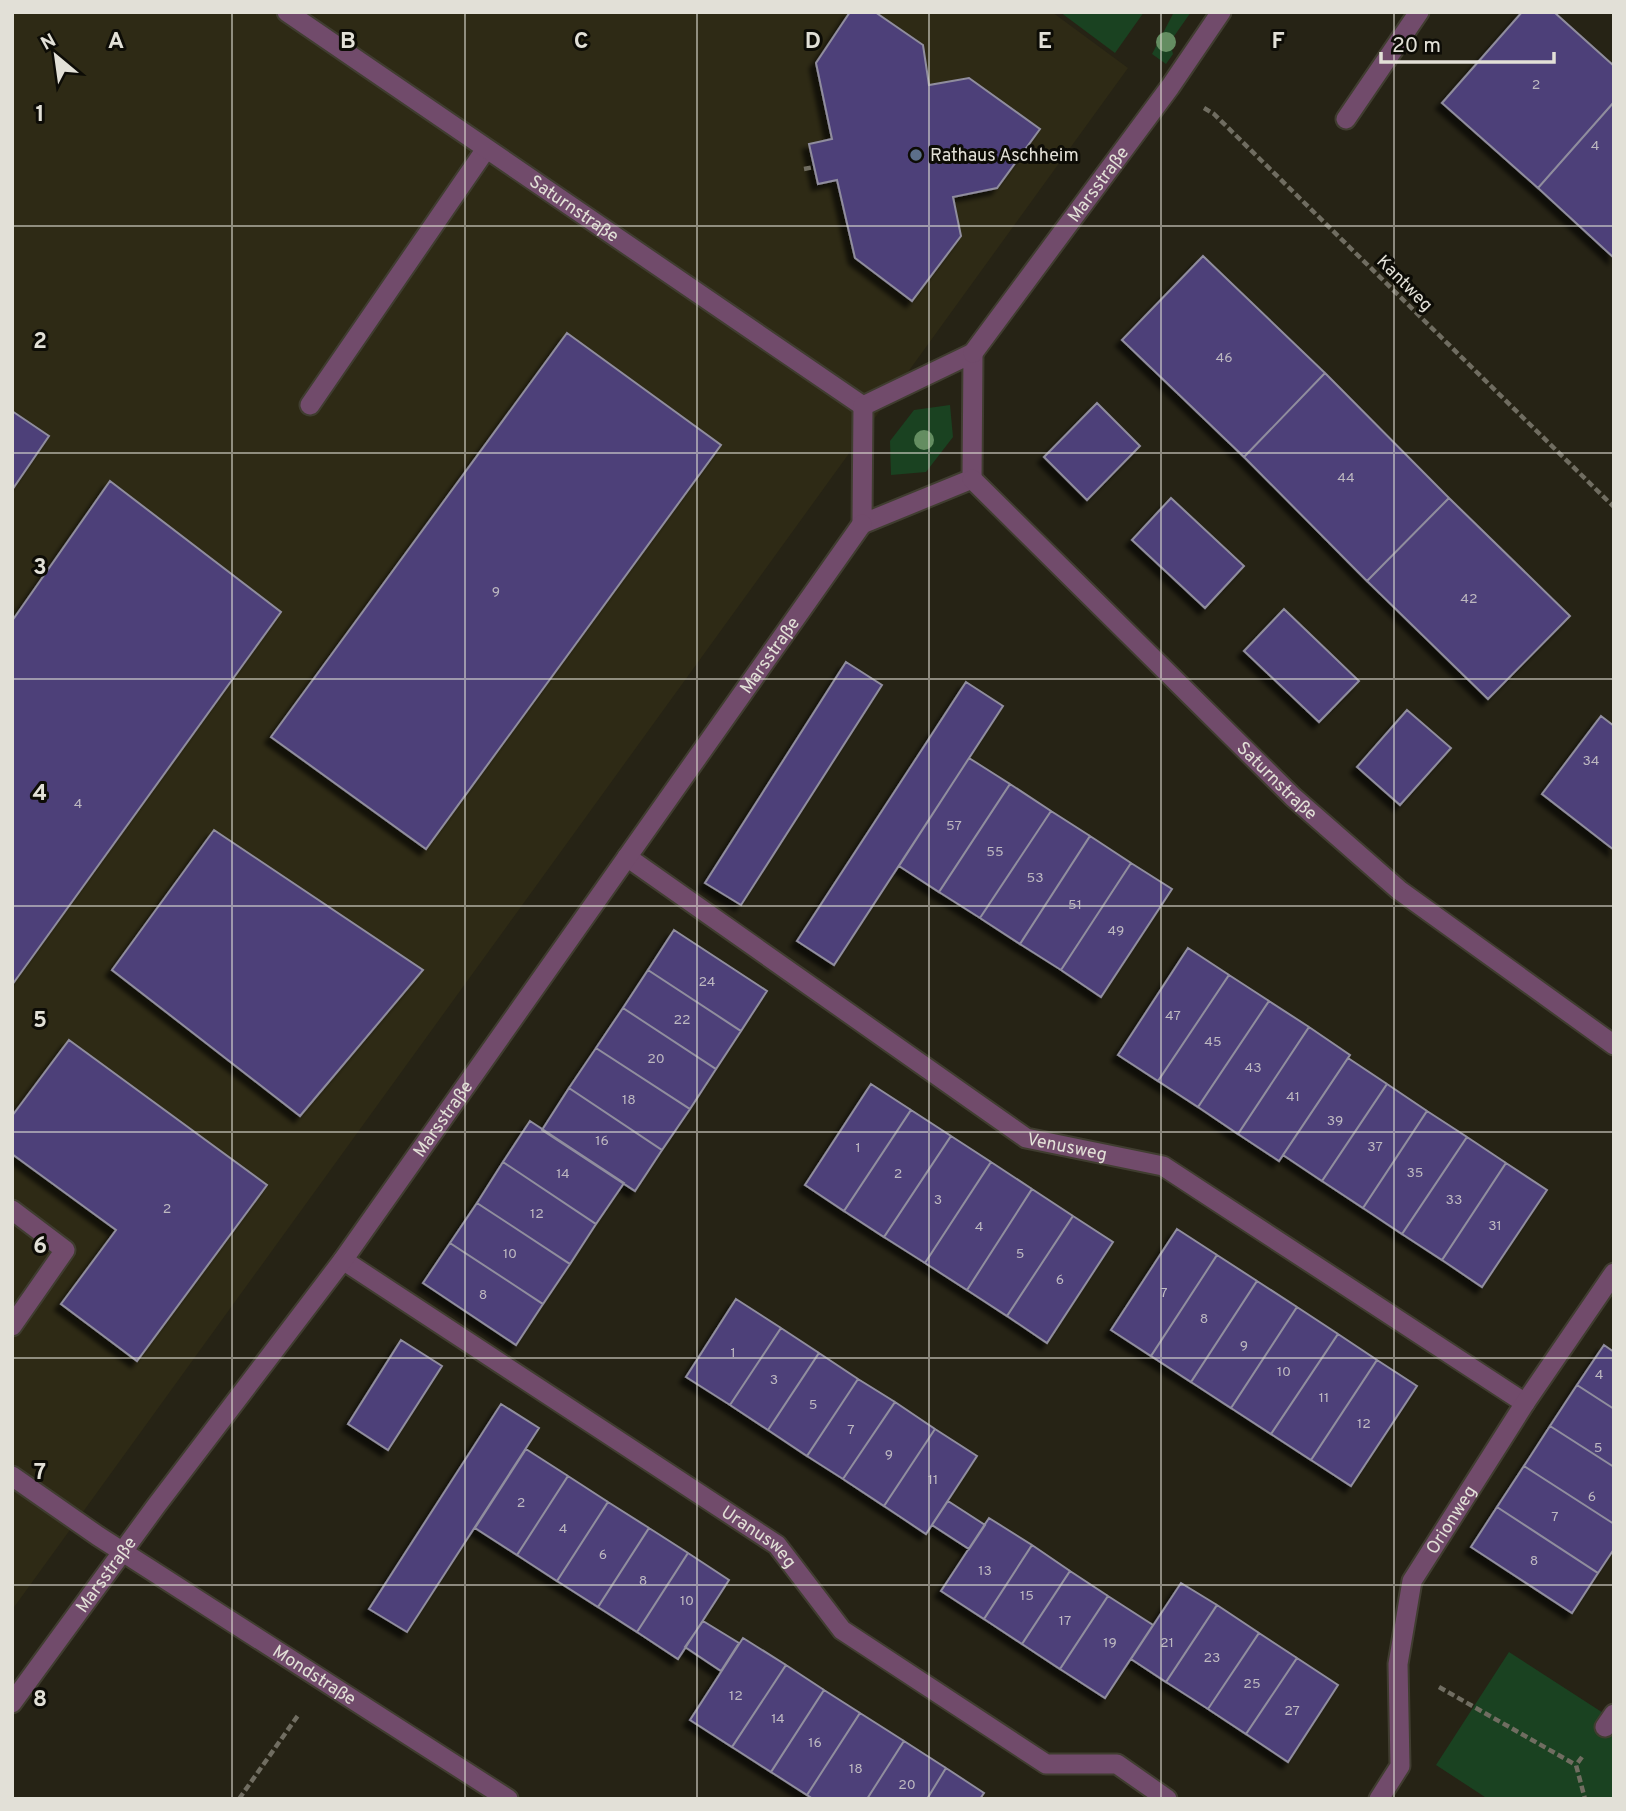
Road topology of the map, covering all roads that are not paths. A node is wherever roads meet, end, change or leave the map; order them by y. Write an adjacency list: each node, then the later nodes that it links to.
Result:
1 (287, 12): 5 (street, Saturnstraße)
2 (1221, 12): 6 (street, Marsstraße)
3 (1419, 12): 4 (street)
4 (1346, 119)
5 (486, 149): 7 (street); 8 (street, Saturnstraße)
6 (973, 353): 8 (street, Marsstraße); 9 (street)
7 (310, 405)
8 (863, 406): 10 (street)
9 (972, 479): 10 (street); 12 (street, Saturnstraße)
10 (862, 524): 11 (street, Marsstraße)
11 (627, 857): 14 (street, Marsstraße); 17 (street, Venusweg)
12 (1614, 1045)
13 (12, 1210): 16 (street)
14 (343, 1260): 19 (street, Marsstraße); 22 (street, Uranusweg)
15 (1614, 1273): 17 (street, Orionweg)
16 (12, 1326)
17 (1525, 1403): 23 (street, Orionweg)
18 (12, 1476): 19 (street, Mondstraße)
19 (122, 1552): 20 (street, Marsstraße); 21 (street, Mondstraße)
20 (12, 1703)
21 (508, 1799)
22 (1167, 1799)
23 (1379, 1799)

